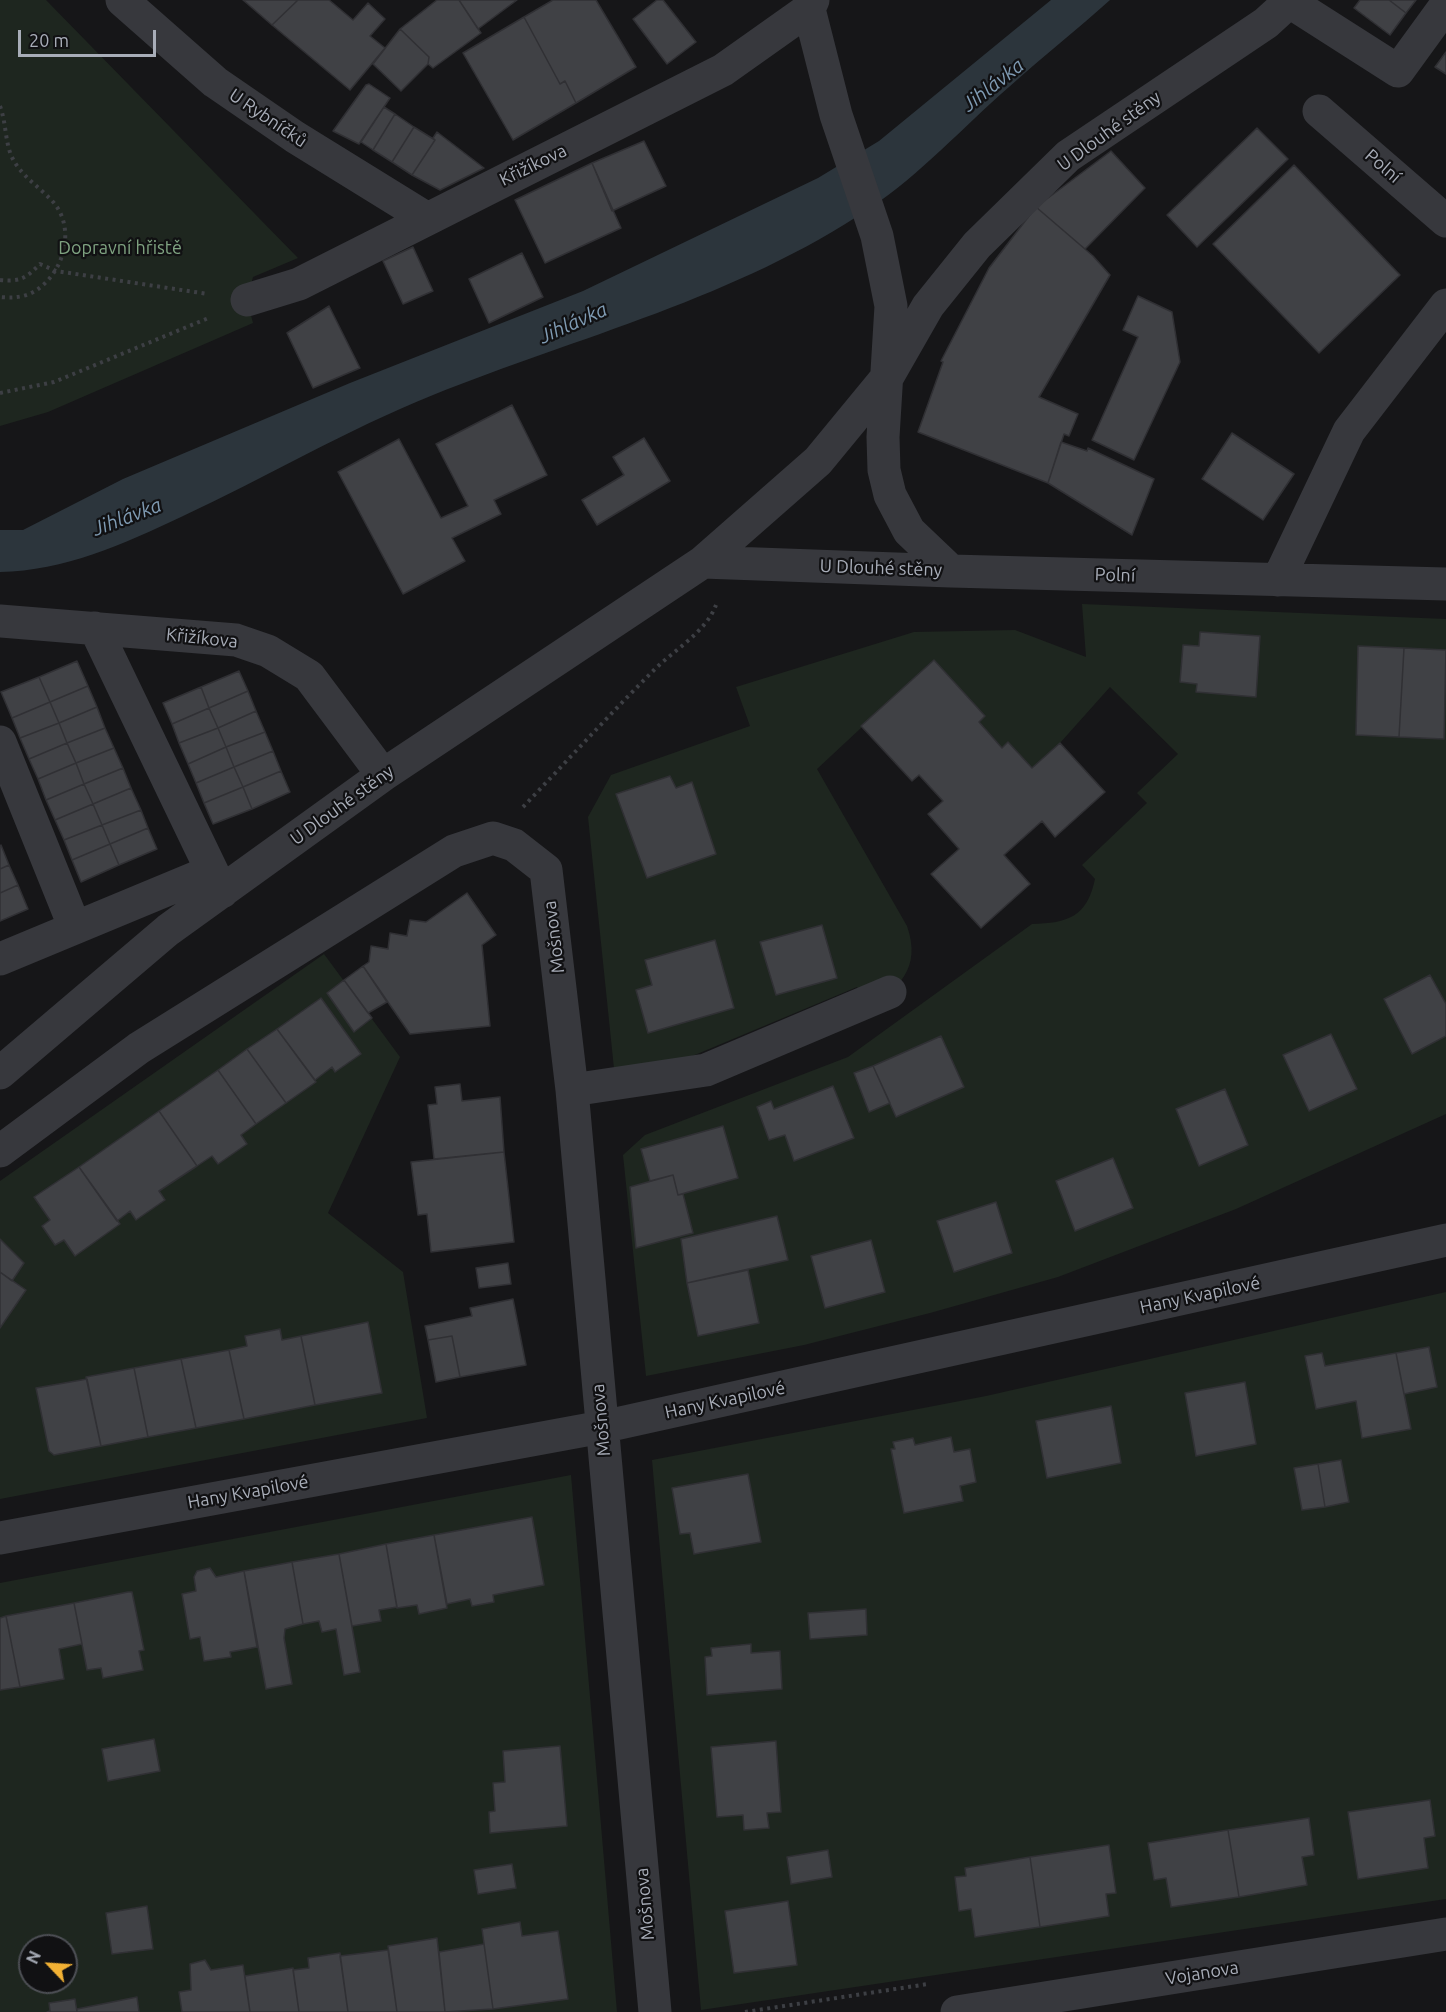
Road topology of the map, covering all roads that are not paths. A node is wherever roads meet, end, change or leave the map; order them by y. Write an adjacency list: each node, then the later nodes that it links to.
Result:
1 (122, 0): 7 (street, U Rybníčků)
2 (1290, 1): 4 (street); 11 (street, U Dlouhé stěny)
3 (811, 5): 6 (street, Křižíkova); 7 (street, Křižíkova)
4 (1446, 5)
5 (1319, 111): 8 (street, Polní)
6 (837, 115): 11 (street, U Dlouhé stěny)
7 (426, 218): 9 (street, Křižíkova)
8 (1446, 221)
9 (247, 300)
10 (1446, 305): 14 (street)
11 (888, 376): 12 (street, U Dlouhé stěny); 13 (street, U Dlouhé stěny)
12 (704, 562): 13 (street, U Dlouhé stěny); 19 (street, U Dlouhé stěny)
13 (951, 571): 14 (street, Polní)
14 (1278, 580): 15 (street, Polní)
15 (1446, 584)
16 (0, 621): 17 (street, Křižíkova)
17 (95, 628): 19 (street, Křižíkova); 20 (street)
18 (0, 742): 21 (street)
19 (382, 775): 20 (street, U Dlouhé stěny)
20 (217, 881): 21 (street); 24 (street, U Dlouhé stěny)
21 (75, 928): 22 (street)
22 (0, 959)
23 (890, 992): 25 (street)
24 (0, 1073)
25 (572, 1090): 26 (street, Mošnova); 28 (street, Mošnova)
26 (0, 1151)
27 (1446, 1240): 28 (street, Hany Kvapilové)
28 (602, 1427): 29 (street, Hany Kvapilové); 31 (street, Mošnova)
29 (0, 1538)
30 (1446, 1934): 32 (street, Vojanova)
31 (655, 2012)
32 (957, 2012)

